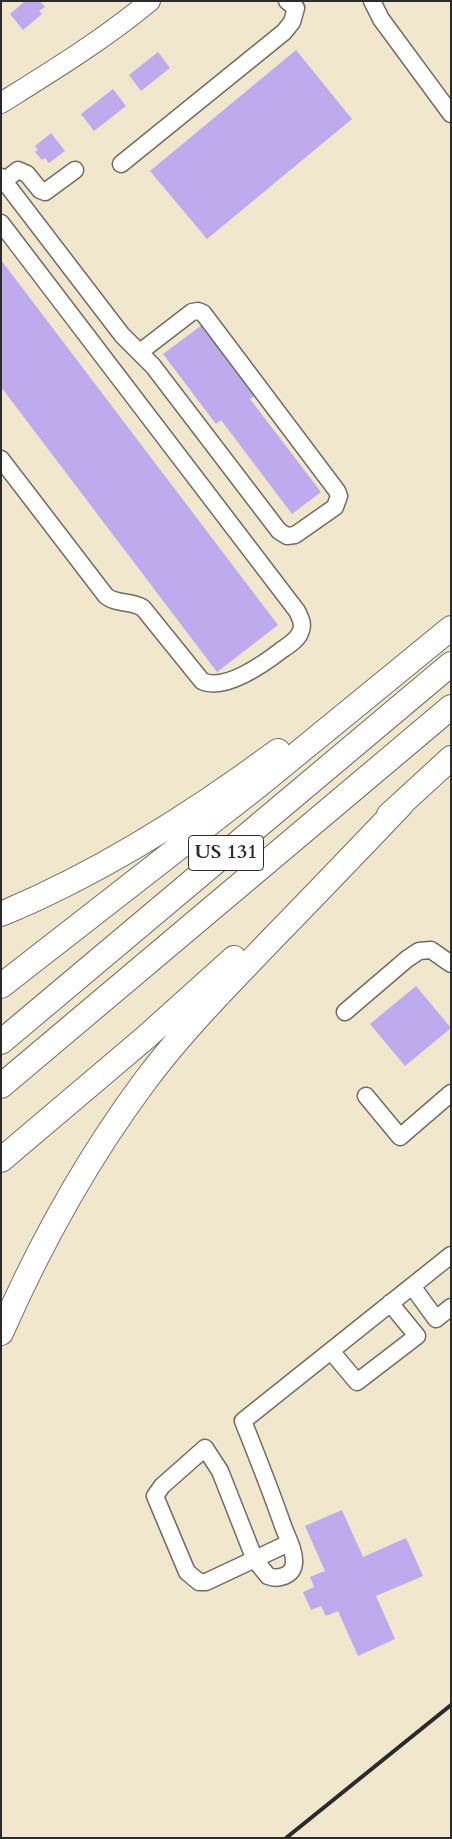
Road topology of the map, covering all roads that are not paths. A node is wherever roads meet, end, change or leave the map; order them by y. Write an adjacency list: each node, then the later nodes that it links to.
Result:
1 (150, 1): 4 (main road)
2 (287, 1): 6 (lane)
3 (372, 1): 5 (lane)
4 (1, 103)
5 (451, 114)
6 (122, 164)
7 (75, 170): 8 (lane)
8 (3, 179): 10 (lane)
9 (1, 222): 11 (lane)
10 (140, 352): 10 (lane)
11 (1, 459)
12 (451, 624): 18 (highway)
13 (451, 628): 20 (highway)
14 (451, 664): 22 (highway, US 131)
15 (451, 707): 23 (highway, US 131)
16 (451, 758): 17 (highway)
17 (401, 804): 26 (highway); 31 (highway)
18 (1, 914)
19 (451, 964): 21 (lane)
20 (1, 986)
21 (346, 1012)
22 (1, 1042)
23 (1, 1086)
24 (451, 1093): 25 (lane)
25 (366, 1096)
26 (1, 1160)
27 (451, 1254): 28 (lane)
28 (412, 1286): 29 (lane); 30 (lane)
29 (390, 1303): 32 (lane); 32 (lane)
30 (451, 1307)
31 (1, 1333)
32 (331, 1351): 33 (lane)
33 (290, 1543): 34 (lane); 34 (lane)
34 (256, 1560): 34 (lane)

